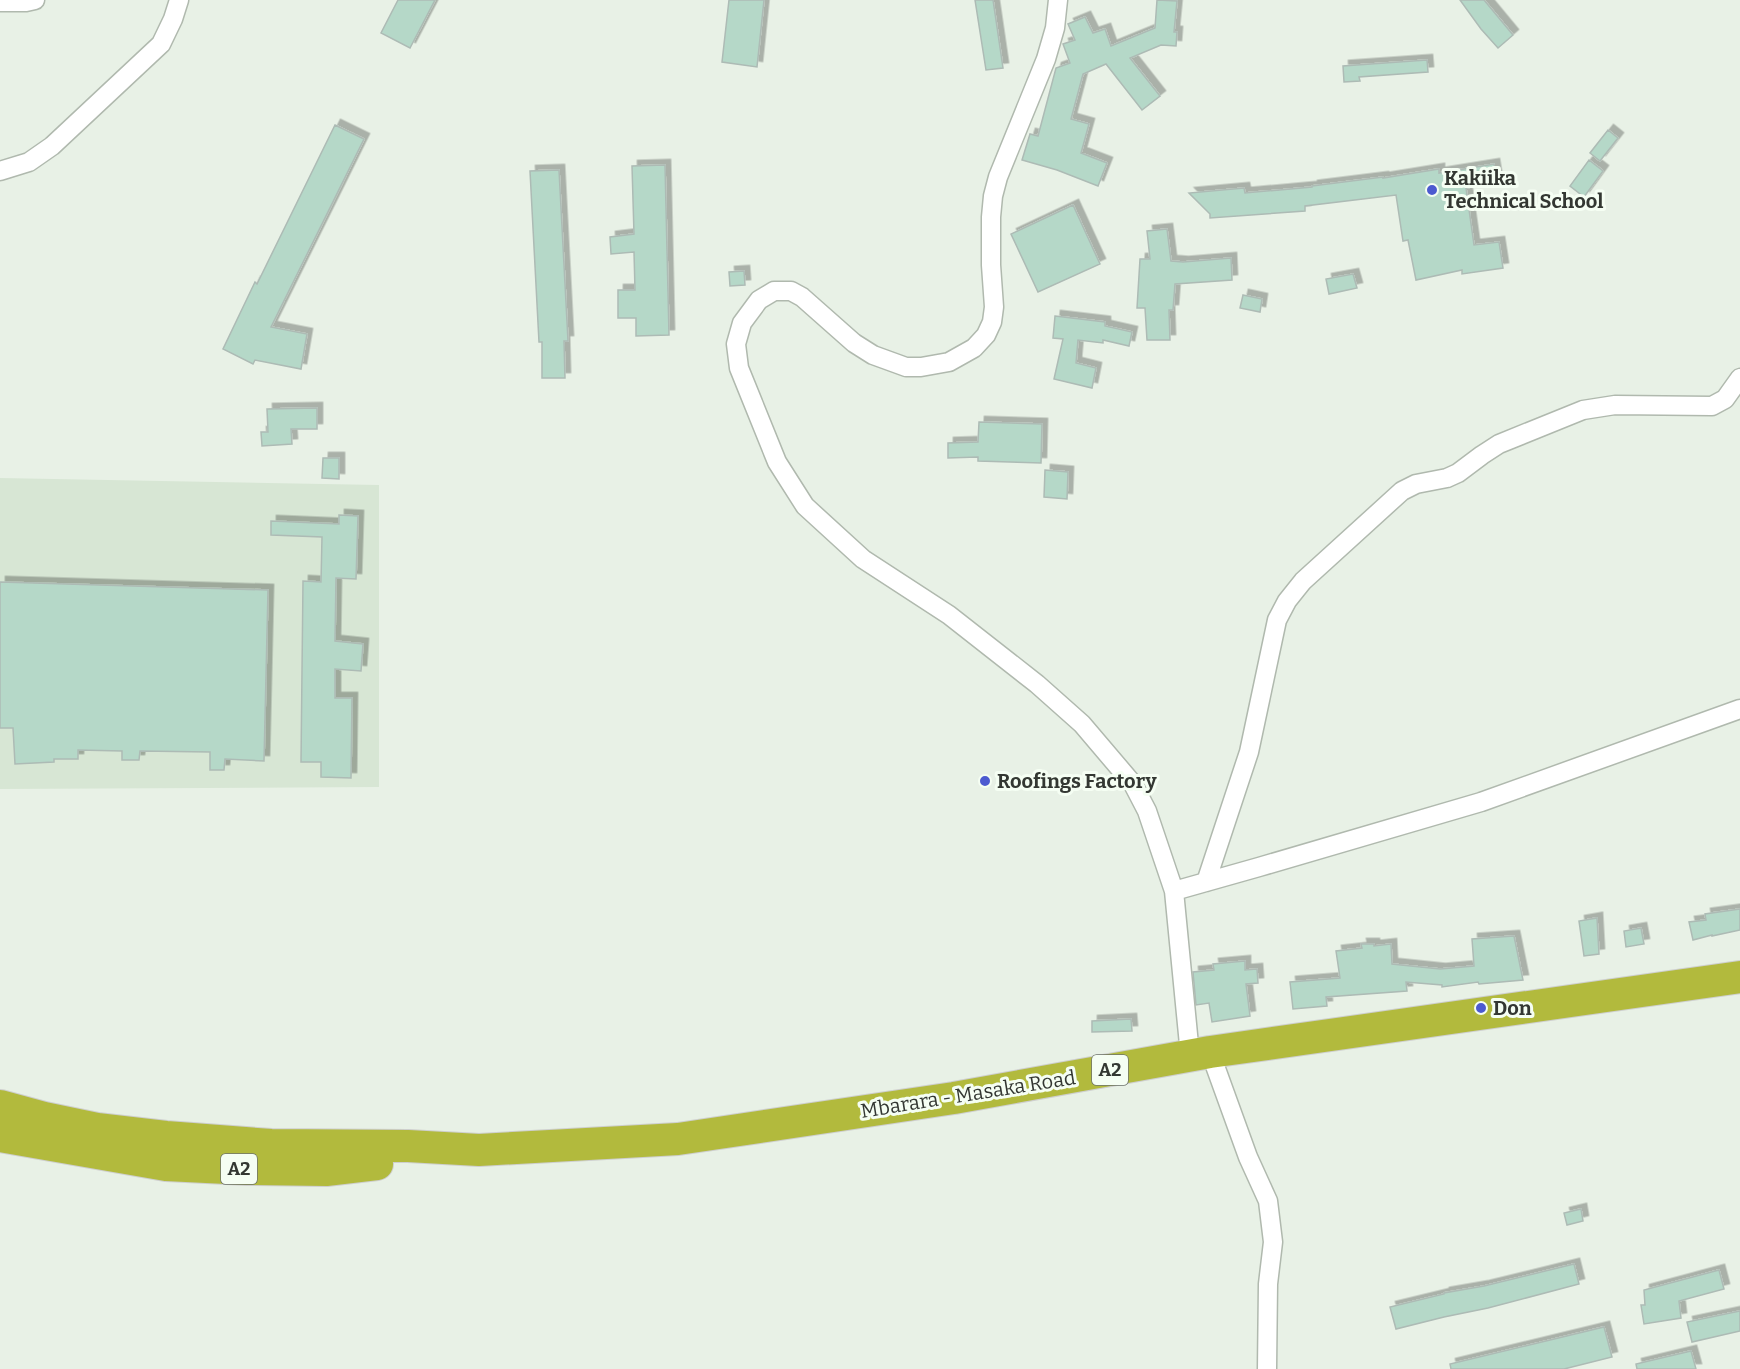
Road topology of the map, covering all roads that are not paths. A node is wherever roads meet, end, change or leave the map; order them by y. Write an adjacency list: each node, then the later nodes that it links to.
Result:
1 (35, 0): 4 (street)
2 (179, 0): 5 (street)
3 (1058, 0): 9 (street)
4 (0, 2)
5 (0, 171)
6 (1740, 378): 8 (street)
7 (1740, 709): 8 (street)
8 (1206, 882): 9 (street)
9 (1174, 891): 11 (street)
10 (1740, 977): 11 (highway, Mbarara - Masaka Road / A2)
11 (1200, 1054): 14 (highway, Mbarara - Masaka Road / A2); 15 (street)
12 (0, 1106): 14 (highway, Mbarara - Masaka Road / A2)
13 (0, 1136): 14 (highway, Mbarara - Masaka Road / A2)
14 (479, 1150)
15 (1267, 1369)

